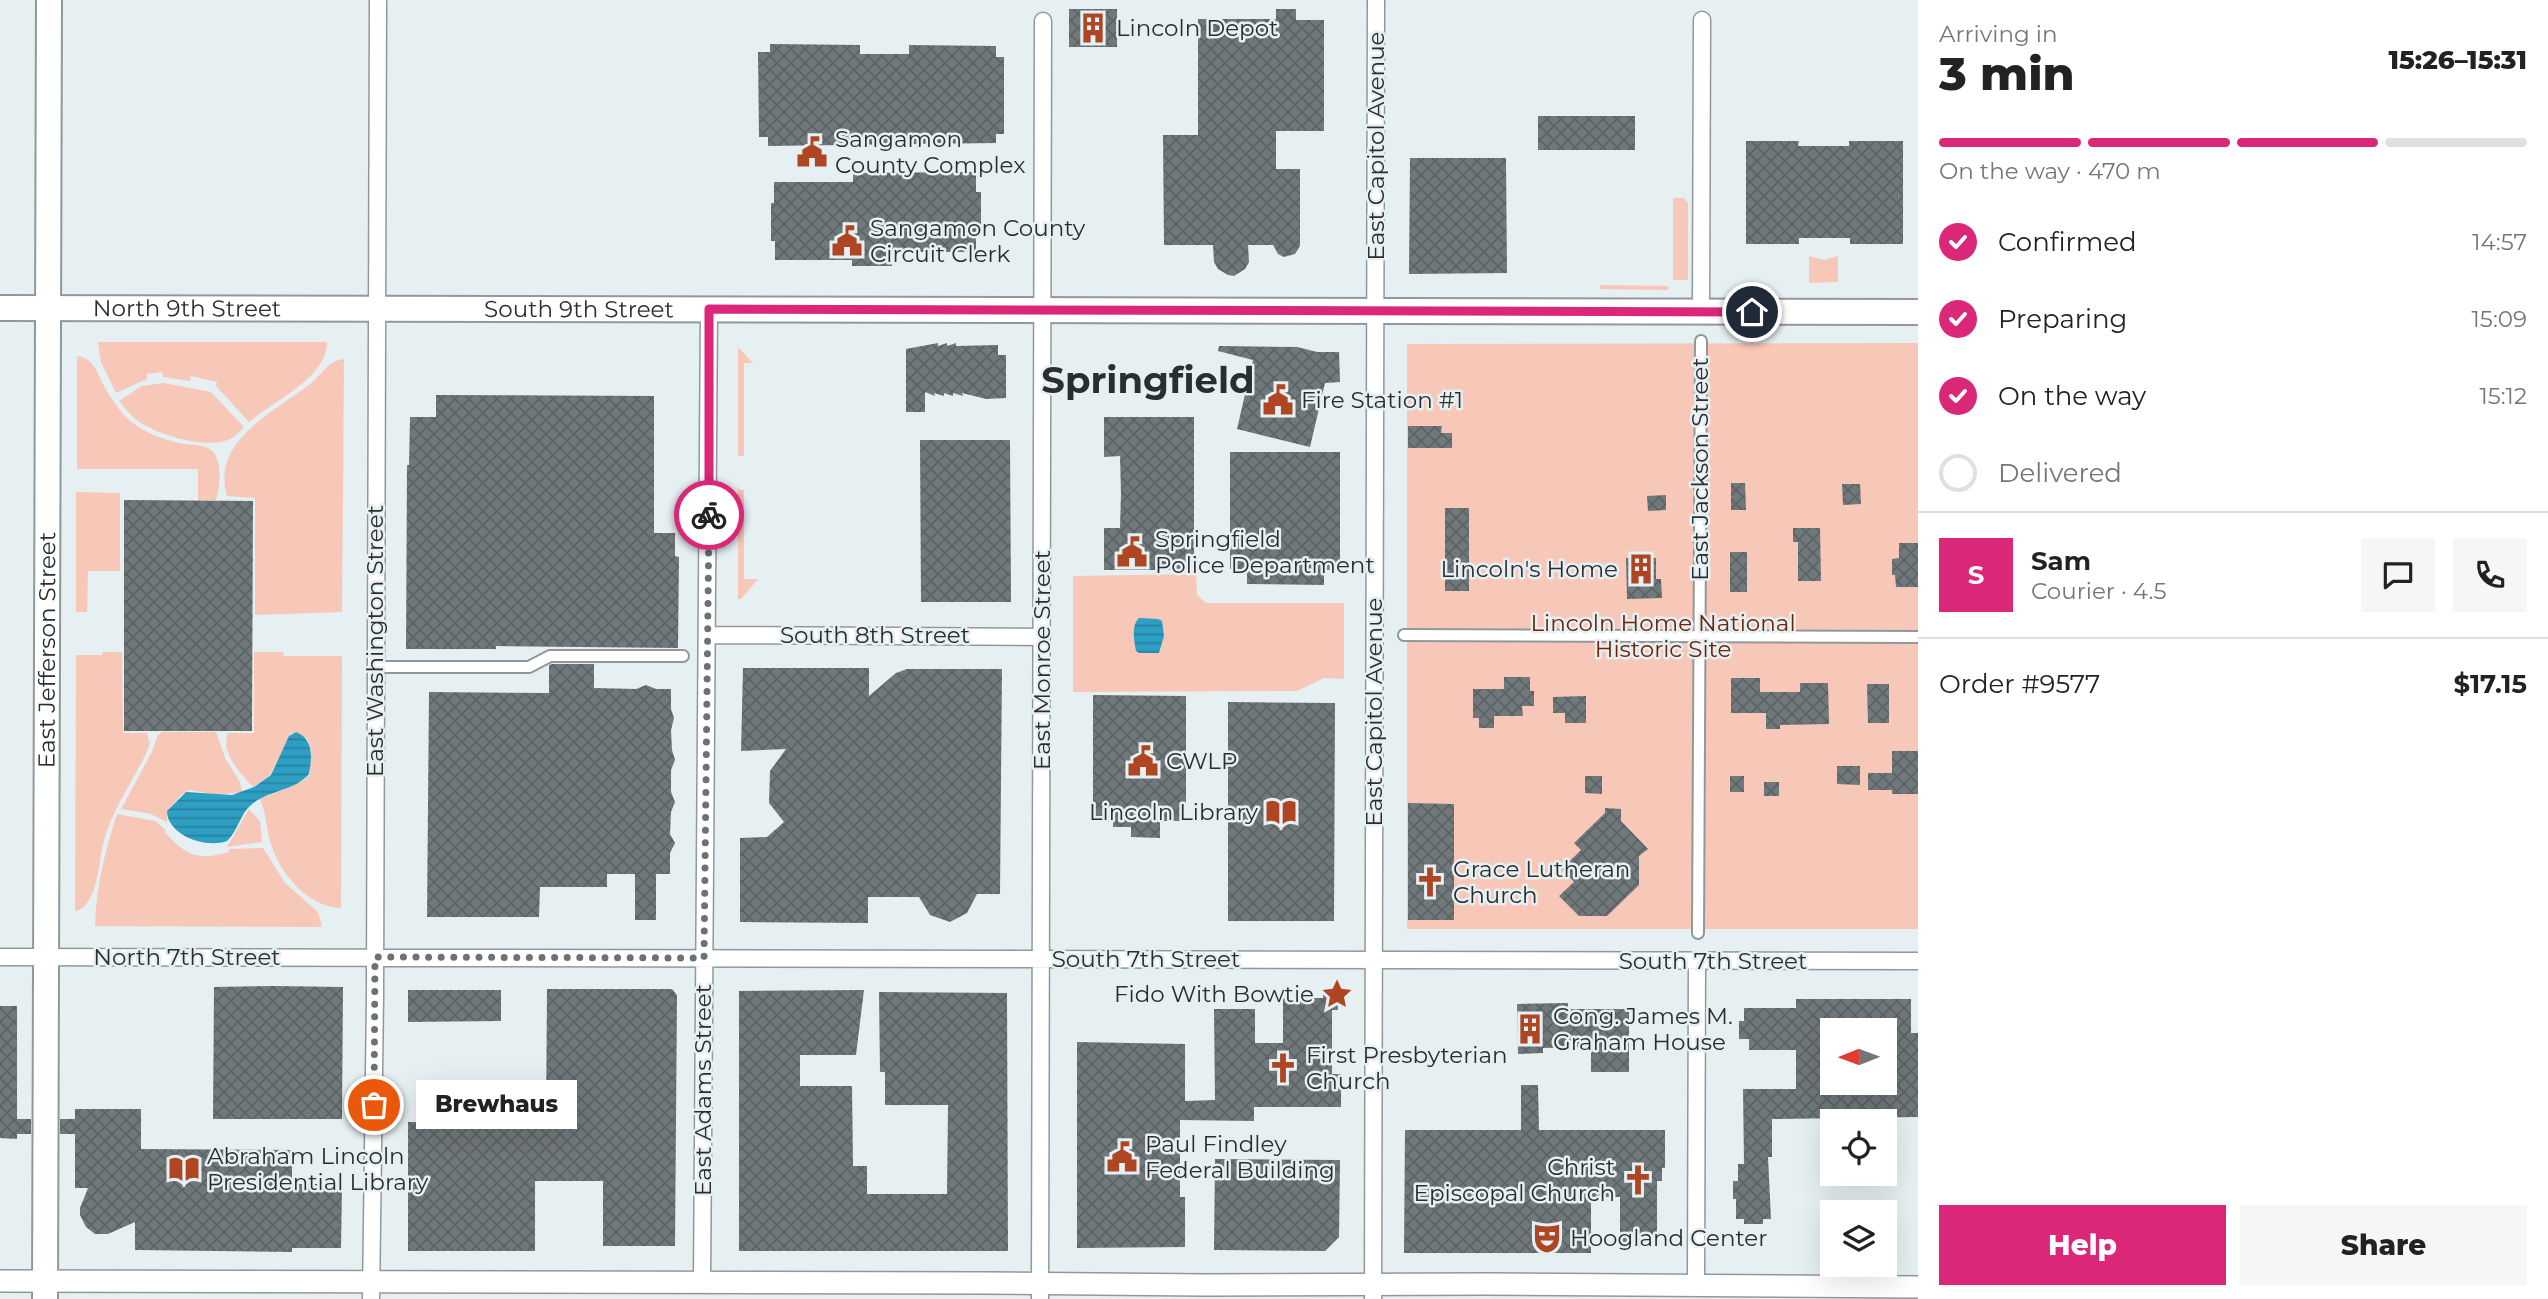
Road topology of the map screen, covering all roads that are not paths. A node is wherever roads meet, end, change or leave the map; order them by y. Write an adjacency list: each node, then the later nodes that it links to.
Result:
1 (49, 0): 7 (main road, East Jefferson Street)
2 (378, 0): 8 (street, East Washington Street)
3 (1376, 0): 11 (street, East Capitol Avenue)
4 (1702, 20): 12 (street)
5 (1043, 21): 10 (street, East Monroe Street)
6 (0, 308): 7 (main road, North 9th Street)
7 (47, 308): 8 (main road, North 9th Street); 23 (main road, East Jefferson Street)
8 (376, 308): 9 (main road, South 9th Street); 21 (street, East Washington Street)
9 (709, 309): 10 (main road, South 9th Street); 15 (street, East Adams Street)
10 (1042, 310): 11 (main road, South 9th Street); 17 (street, East Monroe Street)
11 (1374, 312): 12 (main road, South 9th Street); 28 (street, East Capitol Avenue)
12 (1701, 312): 13 (main road, South 9th Street)
13 (1918, 312)
14 (1701, 341): 18 (street, East Jackson Street)
15 (708, 635): 17 (street, South 8th Street); 26 (street, East Adams Street)
16 (1404, 635): 18 (street)
17 (1042, 637): 27 (street, East Monroe Street)
18 (1699, 637): 19 (street); 22 (street, East Jackson Street)
19 (1918, 637)
20 (683, 656): 21 (street)
21 (375, 667): 25 (street, East Washington Street)
22 (1699, 933)
23 (47, 956): 24 (street, North 7th Street); 25 (street, North 7th Street); 35 (main road, East Jefferson Street)
24 (0, 957)
25 (375, 957): 26 (street, South 7th Street); 36 (street, East Washington Street)
26 (704, 958): 27 (street, South 7th Street); 32 (street, East Adams Street)
27 (1042, 959): 28 (street, South 7th Street); 37 (street, East Monroe Street)
28 (1373, 960): 29 (street, South 7th Street); 38 (street, East Capitol Avenue)
29 (1697, 961): 30 (street, South 7th Street); 33 (street)
30 (1918, 961)
31 (0, 1281): 35 (main road)
32 (702, 1282): 36 (main road); 37 (main road)
33 (1696, 1287): 34 (main road); 39 (main road)
34 (1918, 1287)
35 (45, 1290): 36 (main road)
36 (371, 1290)
37 (1040, 1291): 38 (main road)
38 (1373, 1292): 39 (main road)
39 (1545, 1292)

